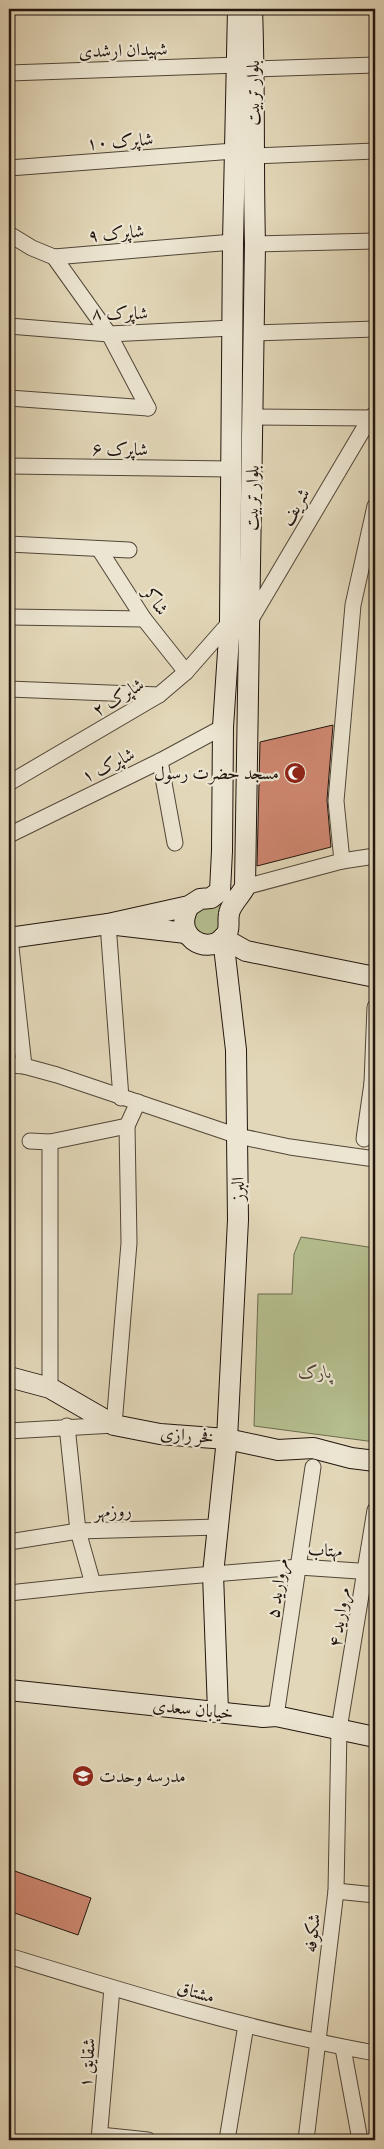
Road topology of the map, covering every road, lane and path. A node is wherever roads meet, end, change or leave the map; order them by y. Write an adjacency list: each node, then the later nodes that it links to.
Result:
1 (238, 9): 4 (street, بلوار تربیت)
2 (252, 9): 4 (street, بلوار تربیت)
3 (375, 65): 4 (street, شهیدان ارشدی)
4 (246, 67): 5 (street, شهیدان ارشدی); 7 (street, بلوار تربیت)
5 (9, 73)
6 (375, 151): 7 (street, شاپرک ۱۰)
7 (243, 154): 8 (street, شاپرک ۱۰); 11 (street, بلوار تربیت); 12 (street, بلوار تربیت)
8 (9, 168)
9 (9, 234): 13 (street, شاپرک ۹)
10 (375, 241): 12 (street)
11 (233, 242): 13 (street, شاپرک ۹); 15 (street, بلوار تربیت)
12 (254, 244): 17 (street, بلوار تربیت)
13 (54, 257): 18 (street)
14 (9, 326): 18 (street, شاپرک ۸)
15 (232, 328): 18 (street, شاپرک ۸); 23 (street, بلوار تربیت)
16 (375, 329): 17 (street)
17 (254, 333): 21 (street, بلوار تربیت)
18 (109, 334): 19 (street)
19 (9, 398)
20 (372, 416): 21 (street); 30 (street, شریف)
21 (253, 418): 30 (street, بلوار تربیت)
22 (9, 466): 23 (street, شاپرک ۶)
23 (230, 469): 31 (street, بلوار تربیت)
24 (375, 506): 41 (street)
25 (9, 544): 26 (street)
26 (100, 549): 27 (street); 29 (street, شاکر)
27 (129, 550)
28 (9, 617): 29 (street)
29 (144, 619): 32 (street, شاکر)
30 (250, 621): 42 (street, بلوار تربیت)
31 (230, 622): 32 (street, شاپرک ۲); 35 (street, بلوار تربیت)
32 (186, 672): 34 (street, شاپرک ۲)
33 (9, 689): 34 (street)
34 (159, 695): 37 (street, شاپرک ۲)
35 (223, 727): 36 (street, شاپرک ۱); 43 (street, بلوار تربیت)
36 (160, 760): 38 (street, شاپرک ۱); 39 (street)
37 (9, 783)
38 (9, 835)
39 (175, 843)
40 (375, 856): 41 (street)
41 (342, 861): 42 (street)
42 (245, 887): 45 (street)
43 (211, 898): 44 (street); 45 (street)
44 (189, 906): 46 (street); 47 (street)
45 (229, 913): 49 (street)
46 (108, 924): 47 (street); 48 (street); 54 (street)
47 (186, 933): 49 (street)
48 (9, 938): 52 (street)
49 (223, 938): 50 (street); 57 (street, البرز)
50 (375, 977)
51 (375, 1007): 53 (street)
52 (16, 1065): 54 (street)
53 (374, 1083): 58 (street)
54 (121, 1098): 55 (street)
55 (138, 1102): 56 (street); 57 (street)
56 (127, 1126): 60 (street); 65 (street)
57 (238, 1136): 61 (street); 67 (street, البرز)
58 (364, 1139)
59 (30, 1141): 60 (street)
60 (50, 1142): 63 (street)
61 (375, 1159)
62 (9, 1377): 63 (street, فخر رازی)
63 (50, 1388): 65 (street, فخر رازی)
64 (67, 1426): 65 (street); 66 (street); 72 (street)
65 (114, 1426): 67 (street, فخر رازی)
66 (9, 1431)
67 (227, 1439): 68 (street, فخر رازی); 71 (street, البرز)
68 (375, 1461)
69 (313, 1466): 74 (street, مروارید ۵)
70 (375, 1510): 75 (street, مروارید ۴)
71 (218, 1527): 72 (street, روزمهر); 76 (street, البرز)
72 (78, 1531): 73 (street, روزمهر); 77 (street)
73 (9, 1542)
74 (300, 1567): 75 (street, مهتاب); 76 (street, مهتاب); 81 (street, مروارید ۵)
75 (370, 1572): 82 (street, مروارید ۴)
76 (213, 1574): 77 (street, مهتاب); 80 (street, البرز)
77 (93, 1584): 78 (street, مهتاب)
78 (9, 1593)
79 (9, 1690): 80 (street, خیابان سعدی)
80 (218, 1711): 81 (street, خیابان سعدی)
81 (276, 1716): 82 (street, خیابان سعدی)
82 (339, 1729): 83 (street, خیابان سعدی); 84 (street, شکوفه)
83 (375, 1737)
84 (336, 1891): 85 (street); 89 (street, شکوفه)
85 (375, 1895)
86 (9, 1956): 87 (street, مشتاق)
87 (112, 1988): 88 (street, مشتاق); 92 (street, شقایق ۱)
88 (246, 2026): 89 (street, مشتاق); 94 (street)
89 (317, 2040): 90 (street, مشتاق); 95 (street, شکوفه)
90 (343, 2048): 91 (street, مشتاق); 96 (street)
91 (375, 2054)
92 (100, 2138): 93 (street)
93 (148, 2140)
94 (227, 2140)
95 (306, 2140)
96 (360, 2140)

